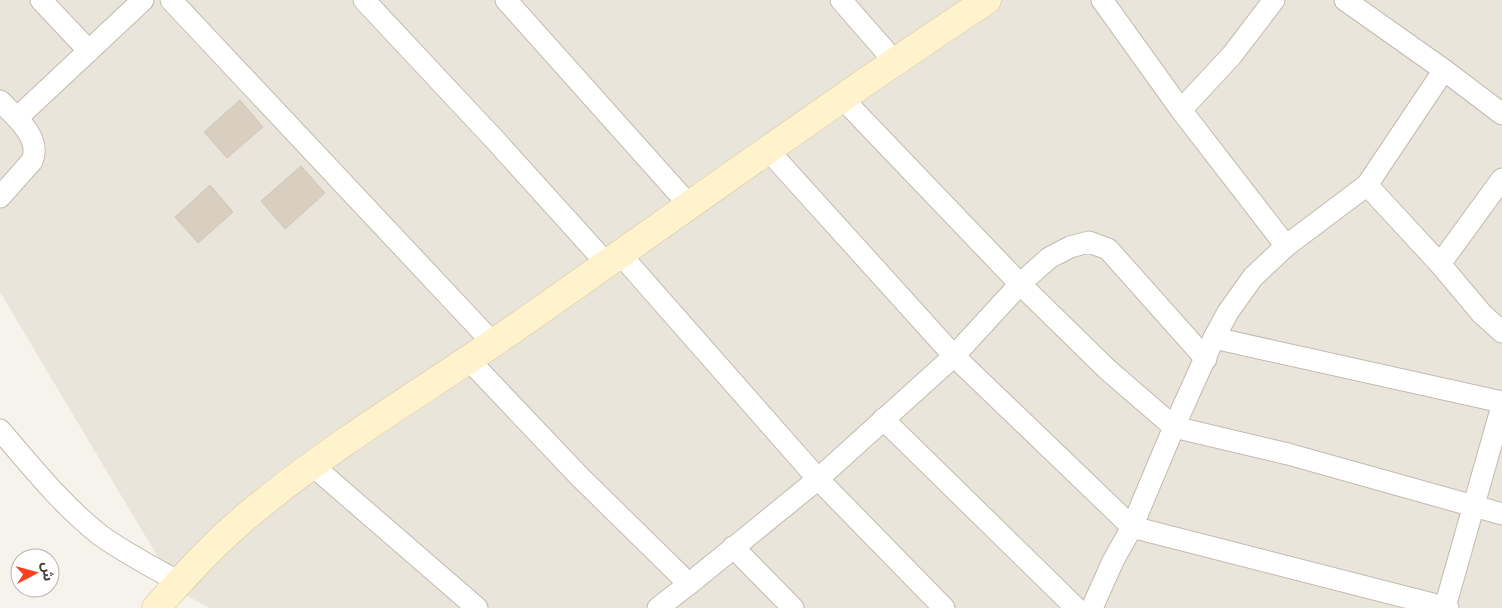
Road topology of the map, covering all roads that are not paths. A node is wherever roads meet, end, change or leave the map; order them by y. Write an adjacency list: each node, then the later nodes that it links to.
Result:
1 (41, 0): 11 (street)
2 (144, 0): 11 (street)
3 (171, 0): 30 (street)
4 (364, 0): 25 (street)
5 (506, 0): 23 (street)
6 (840, 0): 12 (street)
7 (986, 0): 12 (main road)
8 (1102, 0): 16 (street)
9 (1274, 0): 16 (street)
10 (1345, 0): 13 (street)
11 (89, 51): 18 (street)
12 (895, 62): 14 (main road)
13 (1444, 70): 17 (street); 21 (street)
14 (842, 98): 19 (main road); 27 (street)
15 (0, 101): 18 (street)
16 (1181, 110): 24 (street)
17 (1502, 114)
18 (17, 118): 22 (street)
19 (768, 149): 23 (main road); 31 (street)
20 (1502, 180): 26 (street)
21 (1367, 185): 24 (street); 26 (street)
22 (0, 197)
23 (690, 206): 25 (main road)
24 (1286, 246): 29 (street)
25 (614, 259): 30 (main road); 39 (street)
26 (1440, 264): 28 (street)
27 (1020, 284): 31 (street); 32 (street); 36 (street)
28 (1502, 332)
29 (1214, 338): 32 (street); 34 (street)
30 (493, 343): 33 (main road)
31 (954, 356): 35 (street); 42 (street)
32 (1206, 358): 36 (street)
33 (468, 359): 38 (main road); 45 (street)
34 (1502, 404): 40 (street)
35 (883, 419): 39 (street); 51 (street)
36 (1174, 427): 40 (street); 42 (street)
37 (0, 430): 44 (street)
38 (312, 465): 44 (main road); 48 (street)
39 (818, 479): 43 (street); 50 (street)
40 (1473, 506): 41 (street); 53 (street)
41 (1502, 514)
42 (1132, 527): 52 (street); 53 (street)
43 (734, 547): 45 (street); 49 (street)
44 (179, 582): 47 (main road)
45 (690, 584): 46 (street)
46 (666, 606)
47 (156, 608)
48 (476, 608)
49 (793, 608)
50 (944, 608)
51 (1076, 608)
52 (1092, 608)
53 (1446, 608)

